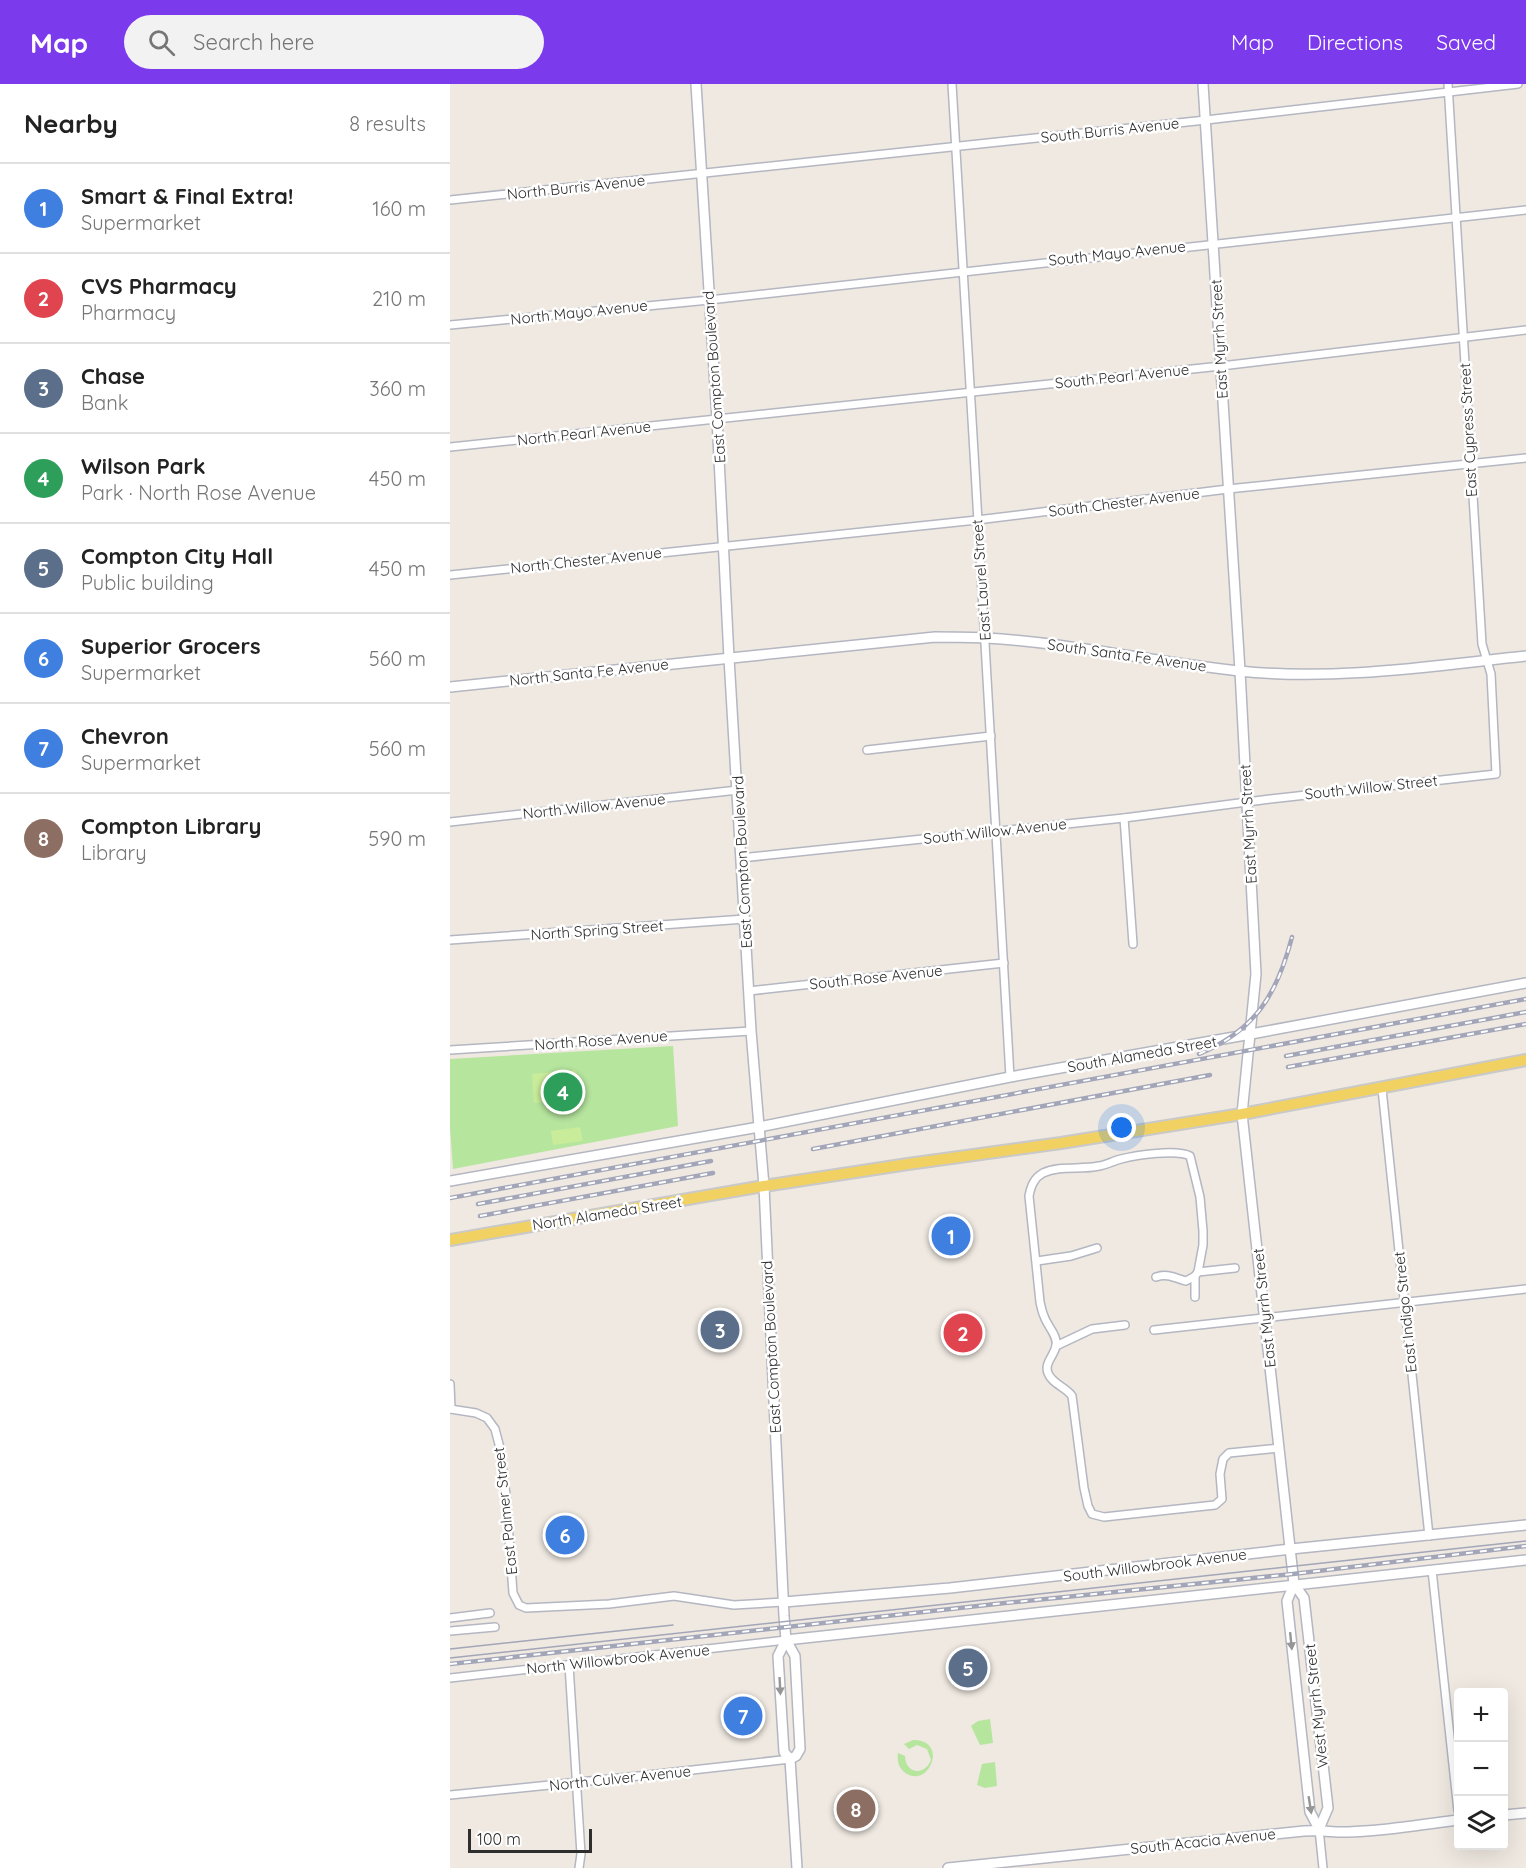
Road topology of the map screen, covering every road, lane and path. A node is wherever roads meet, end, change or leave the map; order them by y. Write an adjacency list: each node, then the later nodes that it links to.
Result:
1 (696, 84): 8 (street, East Compton Boulevard)
2 (952, 84): 7 (street, East Laurel Street)
3 (1203, 84): 6 (street, East Myrrh Street)
4 (1518, 84): 5 (street, South Burris Avenue)
5 (1448, 88): 6 (street, South Burris Avenue); 11 (street, East Cypress Street)
6 (1206, 120): 7 (street, South Burris Avenue); 12 (street, East Myrrh Street)
7 (956, 146): 8 (street, South Burris Avenue); 13 (street, East Laurel Street)
8 (702, 173): 9 (street, North Burris Avenue); 14 (street, East Compton Boulevard)
9 (450, 200)
10 (1526, 210): 11 (street, South Mayo Avenue)
11 (1456, 217): 12 (street, South Mayo Avenue); 17 (street, East Cypress Street)
12 (1213, 243): 13 (street, South Mayo Avenue); 18 (street, East Myrrh Street)
13 (963, 270): 14 (street, South Mayo Avenue); 19 (street, East Laurel Street)
14 (709, 300): 15 (street, North Mayo Avenue); 20 (street, East Compton Boulevard)
15 (450, 325)
16 (1526, 330): 17 (street, South Pearl Avenue)
17 (1463, 338): 18 (street, South Pearl Avenue); 23 (street, East Cypress Street)
18 (1221, 366): 19 (street, South Pearl Avenue); 24 (street, East Myrrh Street)
19 (970, 391): 20 (street, South Pearl Avenue); 25 (street, East Laurel Street)
20 (717, 418): 21 (street, North Pearl Avenue); 26 (street, East Compton Boulevard)
21 (450, 447)
22 (1526, 458): 23 (street, South Chester Avenue)
23 (1470, 464): 24 (street, South Chester Avenue); 31 (street, East Cypress Street)
24 (1228, 489): 25 (street, South Chester Avenue); 32 (street, East Myrrh Street)
25 (977, 519): 26 (street, South Chester Avenue); 28 (street, East Laurel Street)
26 (723, 545): 27 (street, North Chester Avenue); 30 (street, East Compton Boulevard)
27 (450, 575)
28 (986, 638): 30 (street, South Santa Fe Avenue); 32 (street, South Santa Fe Avenue); 34 (street, East Laurel Street)
29 (1526, 656): 31 (street, South Santa Fe Avenue)
30 (729, 658): 33 (street, North Santa Fe Avenue); 37 (street, East Compton Boulevard)
31 (1486, 660): 32 (street, South Santa Fe Avenue); 36 (street, East Cypress Street)
32 (1240, 671): 38 (street, East Myrrh Street)
33 (450, 687)
34 (991, 736): 35 (street); 41 (street, East Laurel Street)
35 (867, 750)
36 (1496, 774): 38 (street, South Willow Street)
37 (738, 790): 40 (street, North Willow Avenue); 42 (street, East Compton Boulevard)
38 (1247, 801): 39 (street, South Willow Avenue); 50 (street, East Myrrh Street)
39 (1124, 818): 41 (street, South Willow Avenue); 45 (street)
40 (450, 822)
41 (996, 831): 42 (street, South Willow Avenue); 46 (street, East Laurel Street)
42 (741, 858): 43 (street, East Compton Boulevard)
43 (745, 919): 44 (street, North Spring Street); 48 (street, East Compton Boulevard)
44 (450, 940)
45 (1133, 944)
46 (1004, 963): 48 (street, South Rose Avenue); 53 (street, East Laurel Street)
47 (1526, 983): 50 (street, South Alameda Street)
48 (749, 991): 49 (street, East Compton Boulevard)
49 (751, 1031): 51 (street, North Rose Avenue); 56 (street, East Compton Boulevard)
50 (1251, 1035): 53 (street, South Alameda Street); 55 (street, East Myrrh Street)
51 (450, 1050)
52 (1526, 1060): 54 (main road)
53 (1010, 1077): 56 (street, South Alameda Street)
54 (1382, 1089): 55 (main road); 67 (street, East Indigo Street)
55 (1242, 1114): 58 (main road); 68 (street, East Myrrh Street)
56 (759, 1127): 57 (street); 58 (street, East Compton Boulevard)
57 (450, 1181)
58 (764, 1186): 59 (main road, North Alameda Street); 82 (street, East Compton Boulevard)
59 (450, 1240)
60 (1097, 1248): 61 (street)
61 (1037, 1261): 63 (street); 71 (street)
62 (1235, 1268): 63 (street)
63 (1196, 1274): 64 (street); 66 (street)
64 (1156, 1276)
65 (1526, 1289): 67 (street)
66 (1195, 1297)
67 (1404, 1303): 68 (street); 76 (street, East Indigo Street)
68 (1265, 1318): 70 (street); 74 (street, East Myrrh Street)
69 (1125, 1325): 71 (street)
70 (1154, 1330)
71 (1056, 1346): 74 (street)
72 (450, 1384): 73 (street)
73 (451, 1409): 82 (street, East Palmer Street)
74 (1279, 1448): 77 (street, East Myrrh Street)
75 (1526, 1525): 76 (street, South Willowbrook Avenue)
76 (1429, 1536): 77 (street, South Willowbrook Avenue)
77 (1291, 1550): 79 (street, East Myrrh Street); 82 (street, South Willowbrook Avenue)
78 (1526, 1560): 80 (street)
79 (1292, 1562): 81 (street, West Myrrh Street)
80 (1432, 1570): 81 (street); 93 (street)
81 (1294, 1584): 87 (street); 97 (street, West Myrrh Street, one-way to 97); 97 (street, West Myrrh Street)
82 (784, 1602): 87 (street, East Compton Boulevard)
83 (490, 1613): 84 (street)
84 (450, 1618)
85 (495, 1627): 86 (street)
86 (450, 1631)
87 (786, 1640): 88 (street, North Willowbrook Avenue); 90 (street, one-way to 90); 90 (street)
88 (569, 1665): 89 (street, North Willowbrook Avenue); 91 (street)
89 (450, 1678)
90 (790, 1759): 91 (street, North Culver Avenue); 99 (street)
91 (576, 1783): 92 (street, North Culver Avenue); 98 (street)
92 (450, 1796)
93 (1456, 1796)
94 (1526, 1813): 95 (street)
95 (1508, 1815)
96 (1454, 1820): 97 (street, South Acacia Avenue)
97 (1319, 1829): 100 (street, South Acacia Avenue); 101 (street, West Myrrh Street)
98 (579, 1868)
99 (797, 1868)
100 (948, 1868)
101 (1323, 1868)

